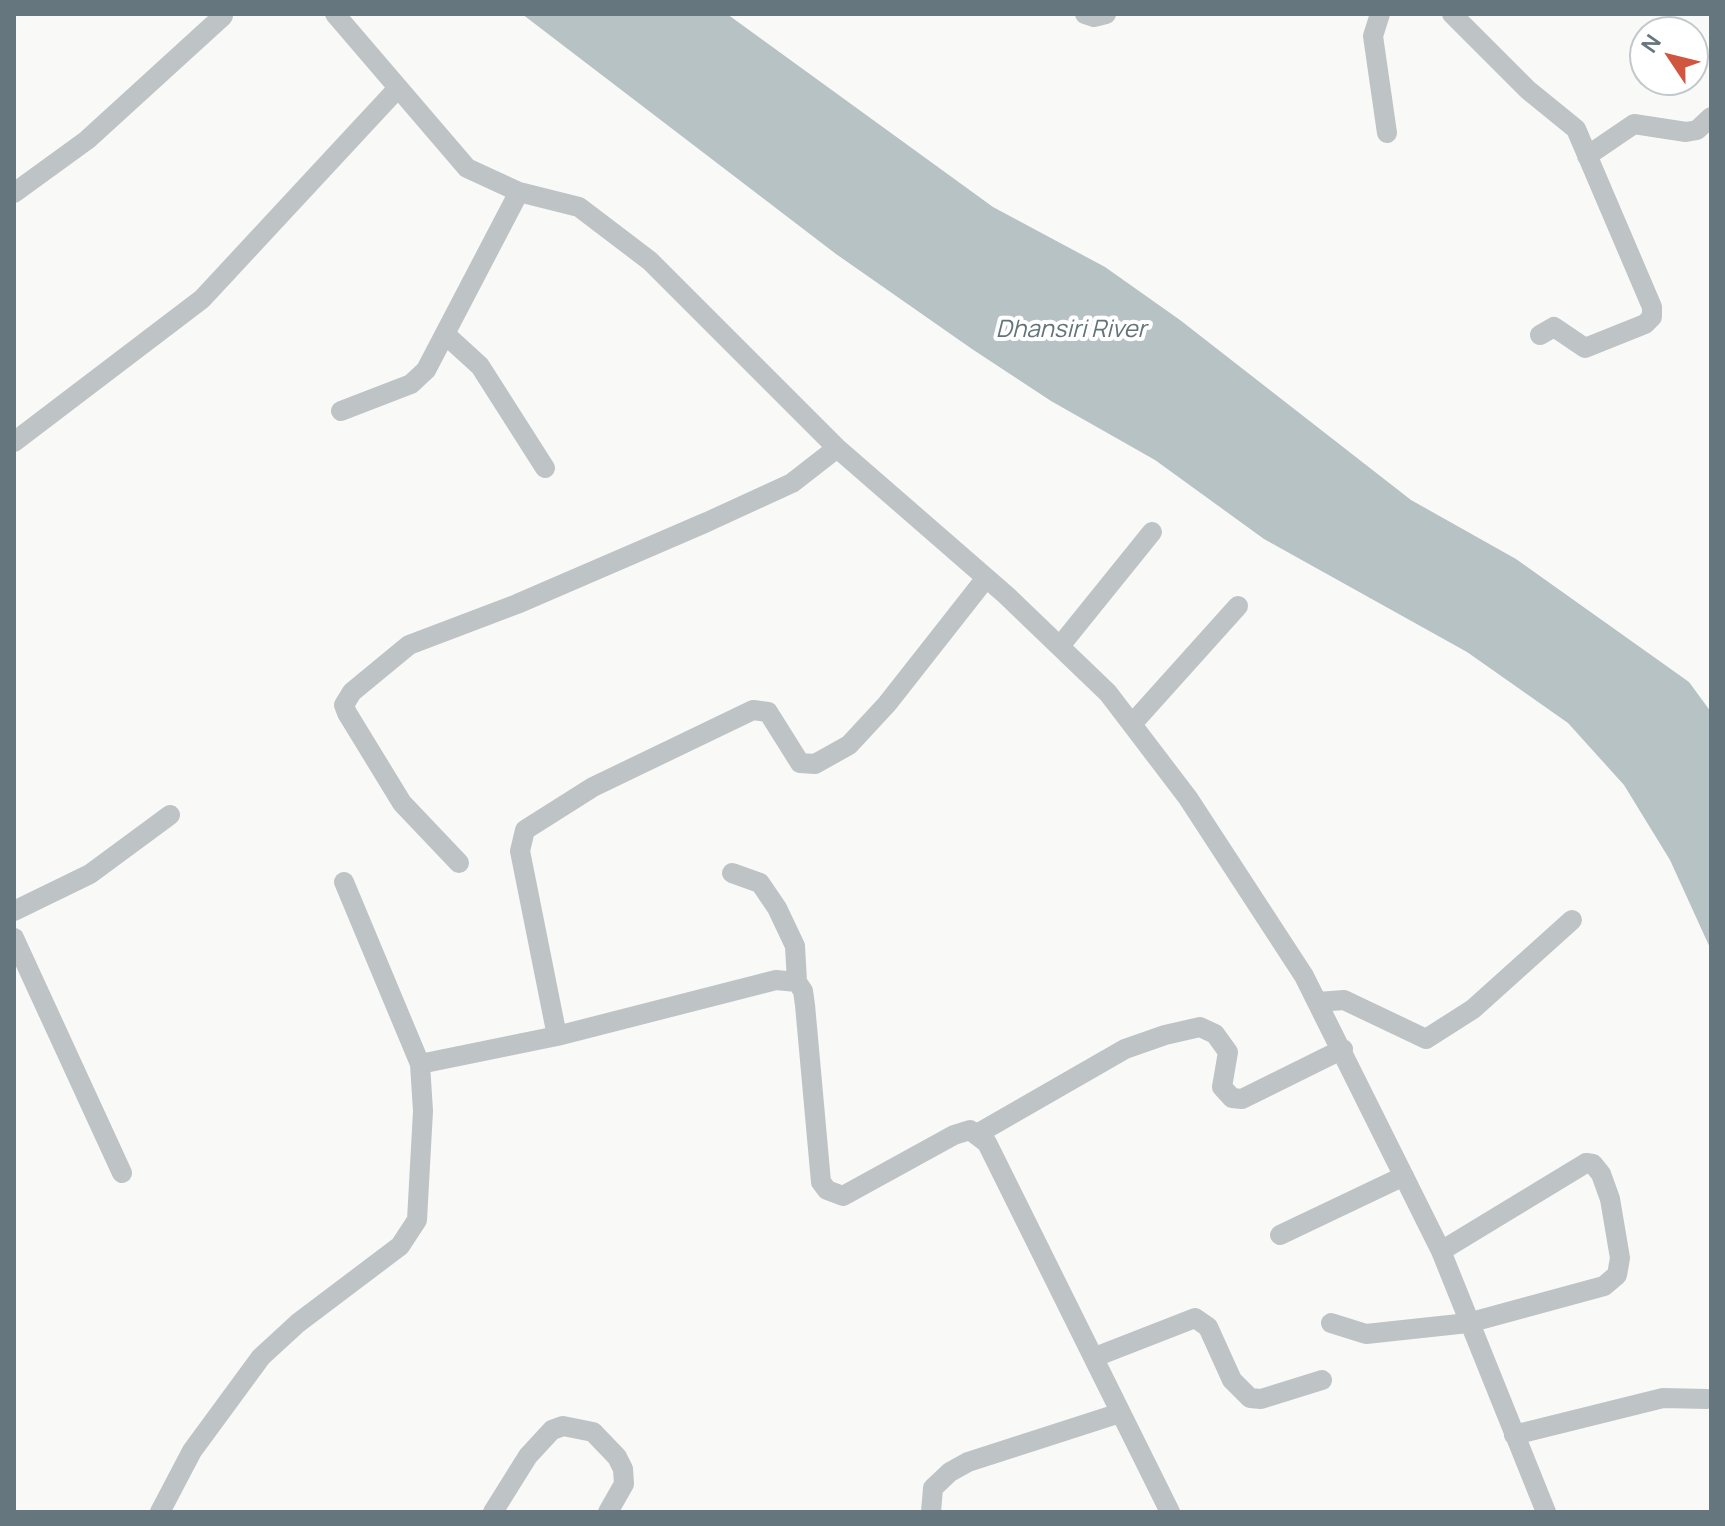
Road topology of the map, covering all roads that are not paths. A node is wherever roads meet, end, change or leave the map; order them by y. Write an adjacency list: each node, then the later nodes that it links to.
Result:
1 (335, 14): 7 (street)
2 (1085, 14): 3 (street)
3 (1106, 14)
4 (1380, 14): 9 (street)
5 (1452, 14): 10 (street)
6 (227, 15): 12 (street)
7 (398, 88): 11 (street); 16 (street)
8 (1711, 117): 10 (street)
9 (1387, 133)
10 (1587, 156): 14 (street)
11 (519, 192): 13 (street); 17 (street)
12 (14, 193)
13 (446, 335): 15 (street); 18 (street)
14 (1540, 335)
15 (341, 411)
16 (14, 442)
17 (837, 448): 20 (street); 25 (street)
18 (545, 468)
19 (1152, 532): 22 (street)
20 (986, 578): 22 (street); 33 (street)
21 (1238, 606): 23 (street)
22 (1060, 646): 23 (street)
23 (1132, 724): 32 (street)
24 (170, 815): 28 (street)
25 (459, 863)
26 (732, 873): 31 (street)
27 (344, 882): 35 (street)
28 (14, 911)
29 (1572, 920): 32 (street)
30 (14, 938): 37 (street)
31 (797, 982): 33 (street); 36 (street)
32 (1318, 1002): 34 (street)
33 (557, 1036): 35 (street)
34 (1343, 1049): 36 (street); 38 (street)
35 (420, 1064): 48 (street)
36 (977, 1134): 43 (street)
37 (122, 1173)
38 (1404, 1176): 39 (street); 40 (street)
39 (1280, 1235)
40 (1441, 1251): 42 (street); 42 (street)
41 (1331, 1323): 42 (street)
42 (1468, 1323): 47 (street)
43 (1095, 1357): 44 (street); 46 (street)
44 (1322, 1380)
45 (1707, 1399): 47 (street)
46 (1120, 1413): 51 (street); 52 (street)
47 (1514, 1435): 53 (street)
48 (160, 1512)
49 (493, 1512): 50 (street)
50 (608, 1512)
51 (931, 1512)
52 (1170, 1512)
53 (1546, 1512)

